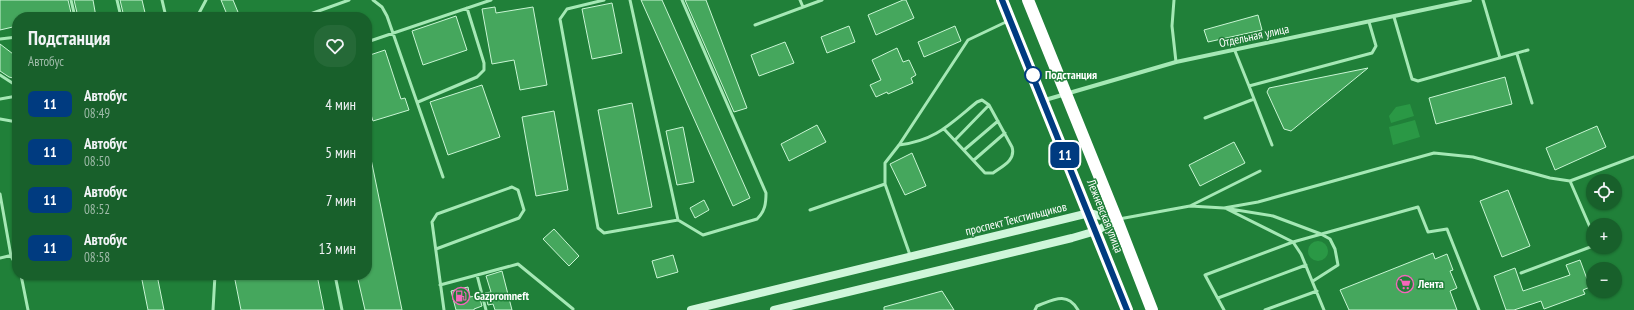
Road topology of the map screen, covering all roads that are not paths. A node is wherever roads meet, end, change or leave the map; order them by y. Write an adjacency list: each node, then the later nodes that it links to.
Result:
1 (71, 0): 20 (lane)
2 (117, 0): 21 (lane)
3 (162, 0): 22 (lane)
4 (206, 0): 23 (lane)
5 (349, 0): 24 (lane)
6 (373, 0): 29 (lane)
7 (491, 0): 19 (lane)
8 (604, 0): 71 (lane)
9 (630, 0): 71 (lane)
10 (682, 0): 71 (lane)
11 (800, 0): 18 (lane)
12 (822, 0): 18 (lane)
13 (1002, 0): 26 (highway, Лежневская улица)
14 (1028, 0): 41 (highway, Лежневская улица)
15 (1174, 0): 37 (lane)
16 (1470, 0): 25 (street, Отдельная улица)
17 (1483, 0): 36 (lane)
18 (802, 7): 28 (lane)
19 (467, 8): 29 (lane); 46 (lane)
20 (74, 12)
21 (120, 12)
22 (165, 12)
23 (200, 12)
24 (316, 12)
25 (1394, 17): 27 (street, Отдельная улица); 36 (lane)
26 (1010, 20): 45 (highway, Лежневская улица); 56 (lane)
27 (1369, 22): 33 (street, Отдельная улица); 40 (lane)
28 (755, 25)
29 (393, 33): 32 (lane); 46 (lane)
30 (12, 38): 31 (lane)
31 (0, 39)
32 (372, 40)
33 (1235, 50): 37 (street, Отдельная улица); 40 (lane)
34 (1528, 50): 35 (lane)
35 (1517, 54): 36 (lane); 47 (lane)
36 (1500, 58)
37 (1176, 62): 41 (street, Отдельная улица)
38 (0, 75): 39 (lane)
39 (12, 83)
40 (1249, 86): 44 (lane)
41 (1065, 93): 45 (street, Отдельная улица); 72 (highway, Лежневская улица)
42 (12, 97): 43 (lane)
43 (0, 99)
44 (1254, 99): 49 (lane); 57 (lane)
45 (1043, 101): 69 (highway, Лежневская улица)
46 (418, 102): 62 (lane)
47 (1532, 103)
48 (989, 105): 51 (lane); 53 (lane); 55 (lane)
49 (1205, 118)
50 (0, 119): 52 (lane)
51 (998, 120): 54 (lane); 58 (lane)
52 (12, 121)
53 (944, 129): 55 (lane); 56 (lane)
54 (1005, 133): 60 (lane); 60 (lane)
55 (955, 140): 58 (lane)
56 (899, 145): 64 (lane)
57 (1272, 145)
58 (964, 150): 60 (lane)
59 (1634, 157): 63 (lane)
60 (974, 160)
61 (1260, 171): 66 (lane)
62 (443, 177)
63 (1570, 181): 67 (lane); 70 (lane)
64 (886, 184): 68 (lane); 79 (lane)
65 (0, 194): 78 (lane)
66 (1190, 206): 67 (lane); 72 (lane)
67 (1224, 208): 74 (lane); 75 (lane)
68 (810, 210)
69 (1089, 213): 72 (main road, проспект Текстильщиков); 73 (highway, Лежневская улица); 79 (main road, проспект Текстильщиков)
70 (1586, 218)
71 (678, 220)
72 (1117, 220): 73 (main road); 104 (highway, Лежневская улица)
73 (1096, 231): 92 (main road); 103 (highway, Лежневская улица)
74 (1321, 234): 75 (lane); 87 (lane); 108 (lane)
75 (1293, 242): 81 (lane); 90 (lane)
76 (436, 249): 76 (lane); 88 (lane)
77 (1586, 249): 82 (lane)
78 (11, 256): 80 (lane)
79 (911, 257): 99 (main road, проспект Текстильщиков)
80 (0, 258)
81 (1306, 265): 87 (lane); 90 (lane)
82 (1521, 273)
83 (477, 275): 88 (lane); 91 (lane); 97 (lane)
84 (22, 280): 93 (lane)
85 (215, 280): 94 (lane)
86 (336, 280): 95 (lane)
87 (1313, 282): 89 (lane)
88 (440, 285): 96 (lane)
89 (1317, 291): 106 (lane); 107 (lane)
90 (1218, 298): 105 (lane)
91 (574, 309): 98 (lane)
92 (784, 309): 100 (main road)
93 (28, 310)
94 (213, 310)
95 (342, 310)
96 (444, 310)
97 (486, 310)
98 (569, 310)
99 (691, 310)
100 (774, 310)
101 (1035, 310): 102 (lane)
102 (1078, 310)
103 (1127, 310)
104 (1152, 310)
105 (1224, 310)
106 (1265, 310)
107 (1324, 310)
108 (1479, 310)

